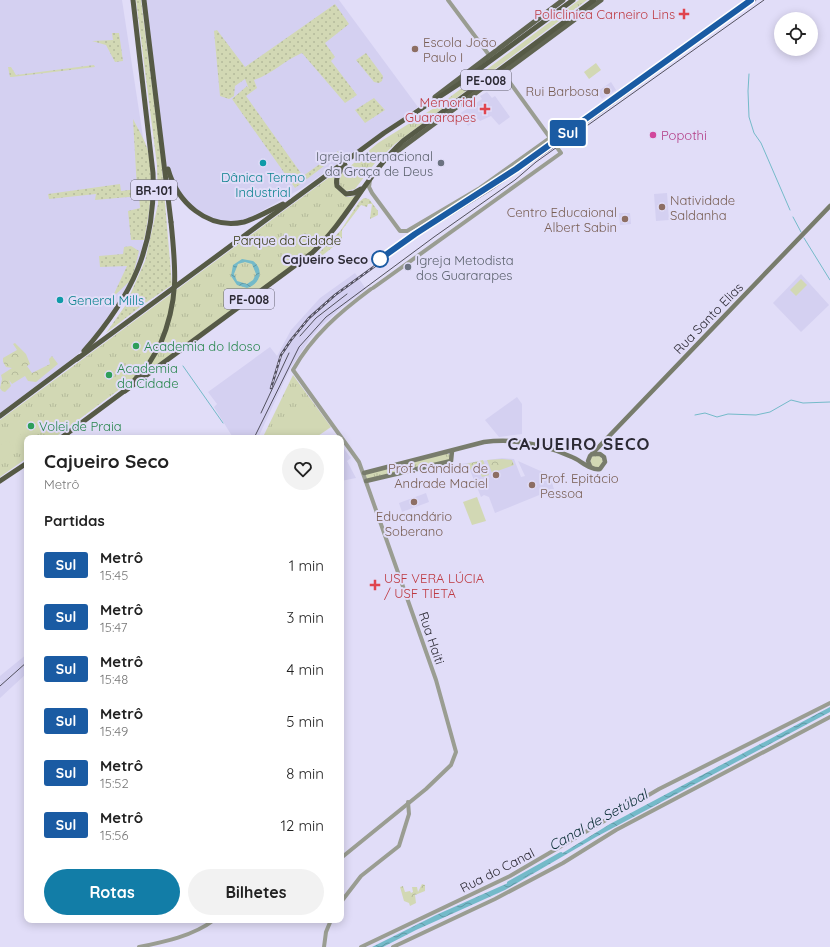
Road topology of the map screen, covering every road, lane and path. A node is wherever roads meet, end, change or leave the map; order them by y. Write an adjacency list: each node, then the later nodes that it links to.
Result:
1 (133, 0): 19 (highway, BR-101)
2 (144, 0): 12 (highway, BR-101)
3 (448, 0): 8 (street)
4 (563, 0): 8 (main road)
5 (573, 0): 10 (highway, PE-008)
6 (594, 0): 14 (highway, PE-008)
7 (601, 0): 9 (main road)
8 (490, 55): 10 (main road)
9 (503, 73): 11 (street); 14 (main road)
10 (424, 106): 13 (highway, PE-008)
11 (550, 138): 15 (street); 23 (street, Rua Haiti)
12 (163, 152): 17 (highway); 20 (highway, BR-101, bridge)
13 (353, 158): 16 (highway); 17 (highway, PE-008)
14 (381, 163): 15 (highway, PE-008)
15 (370, 178): 16 (highway, PE-008)
16 (365, 185): 20 (highway, PE-008)
17 (297, 197): 19 (highway, PE-008)
18 (830, 206): 25 (main road, Rua Santo Elias)
19 (77, 359): 21 (highway, BR-101)
20 (125, 391): 22 (highway, BR-101)
21 (0, 416)
22 (65, 435)
23 (340, 435)
24 (344, 441): 32 (street, Rua Haiti)
25 (603, 445): 27 (main road, Rua Santo Elias); 28 (main road)
26 (452, 451): 29 (main road); 32 (main road); 34 (main road)
27 (591, 455): 28 (main road); 29 (main road); 31 (main road)
28 (604, 457): 31 (main road)
29 (579, 460): 31 (main road)
30 (24, 465): 33 (highway)
31 (590, 466)
32 (364, 474): 34 (street, Rua Haiti)
33 (0, 481)
34 (366, 481): 37 (street, Rua Haiti)
35 (830, 703): 44 (street, Rua do Canal)
36 (830, 717): 45 (street, Rua do Canal)
37 (409, 801): 38 (street, Rua Haiti); 39 (street)
38 (344, 855)
39 (344, 898)
40 (209, 923): 42 (street)
41 (330, 923): 43 (street)
42 (139, 947)
43 (324, 947)
44 (361, 947)
45 (393, 947)

